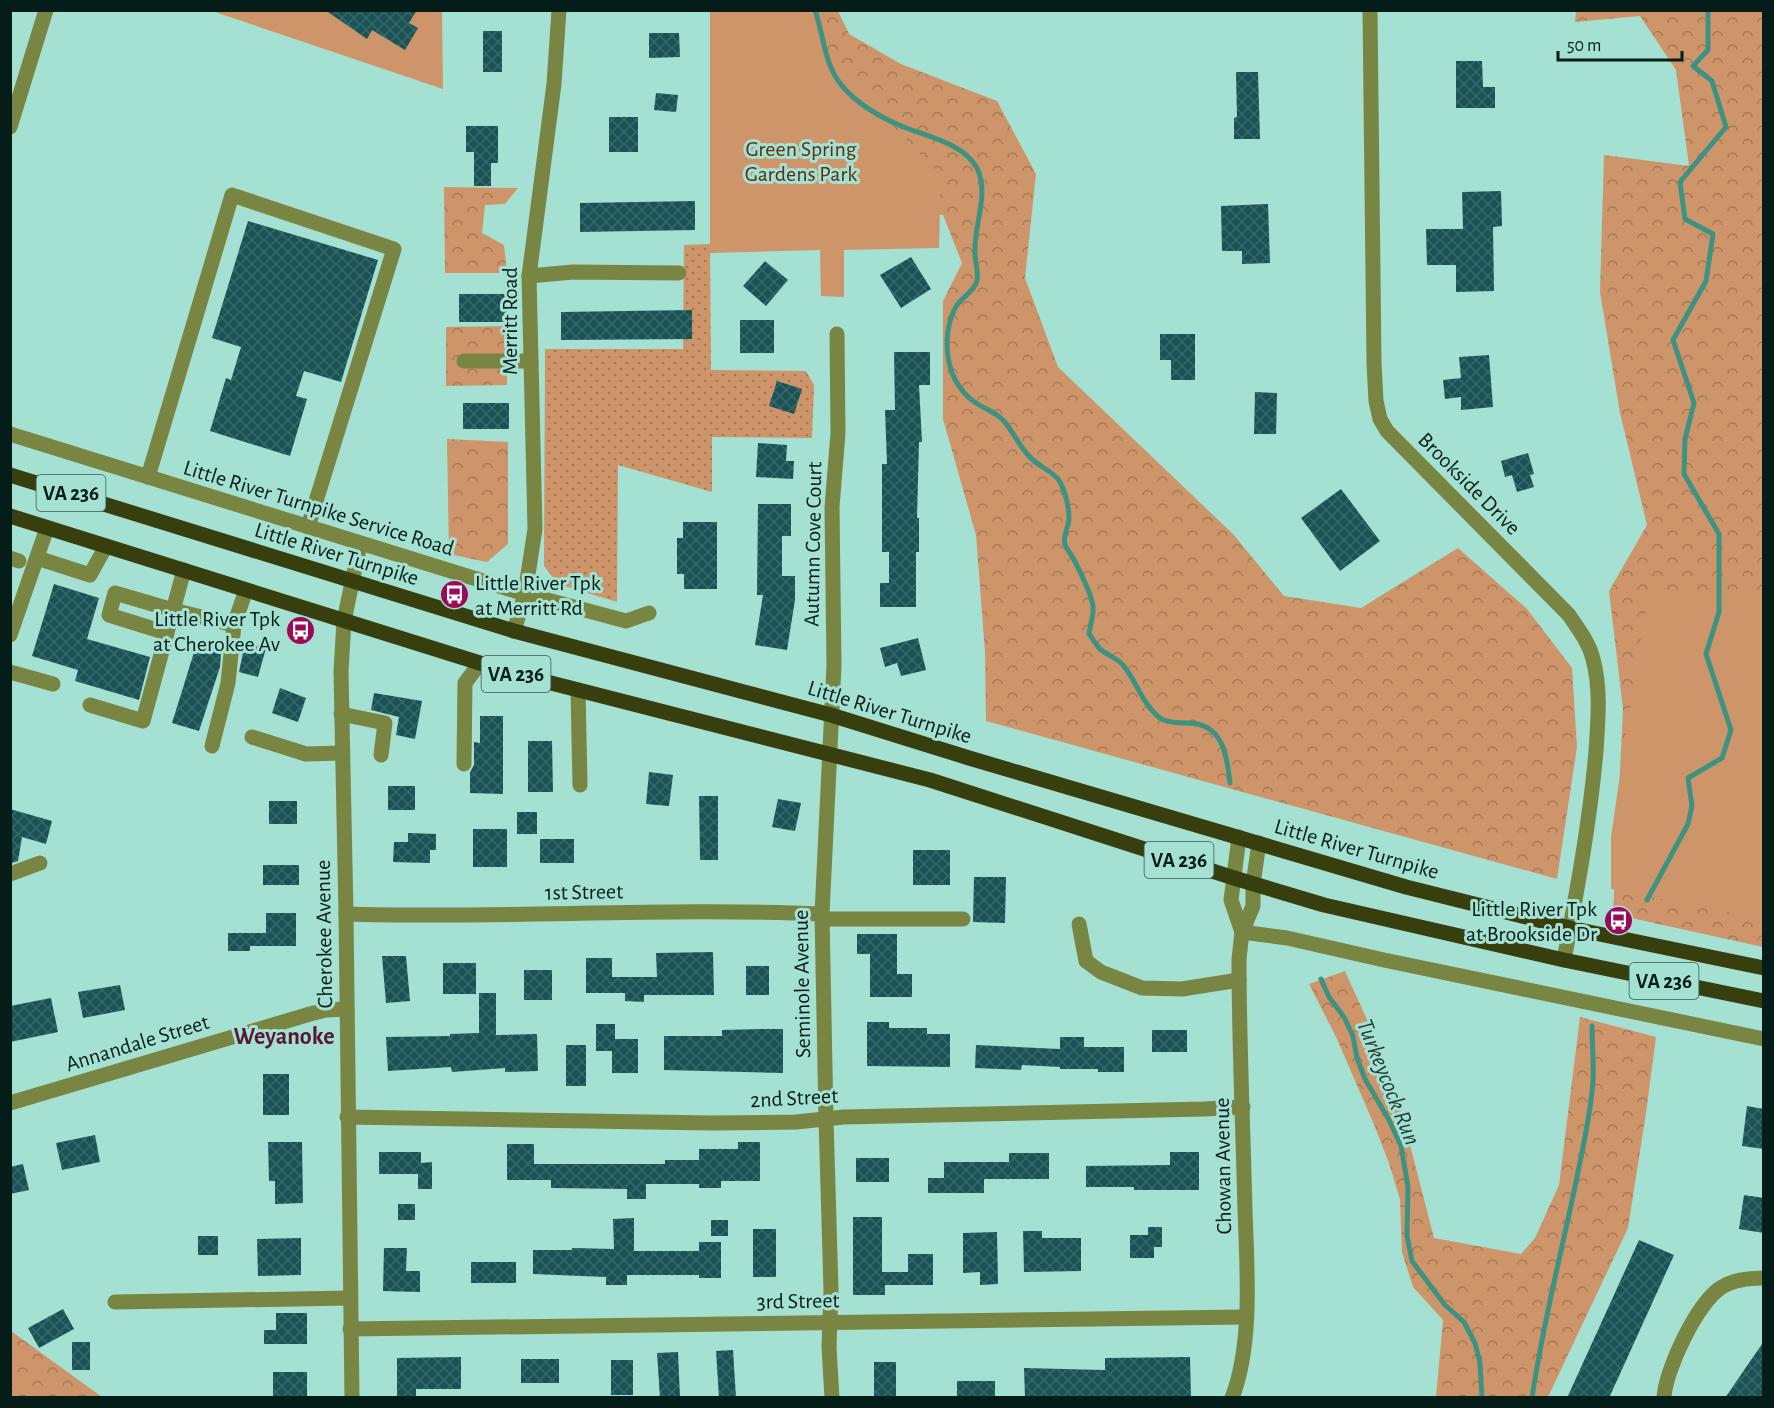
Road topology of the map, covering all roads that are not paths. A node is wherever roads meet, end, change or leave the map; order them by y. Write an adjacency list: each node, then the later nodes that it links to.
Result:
1 (46, 10): 4 (street)
2 (559, 10): 6 (street, Merritt Road)
3 (1370, 10): 54 (street, Brookside Drive)
4 (10, 127)
5 (679, 273): 6 (street)
6 (529, 276): 8 (street, Merritt Road)
7 (837, 334): 36 (street, Autumn Cove Court)
8 (531, 361): 9 (street); 22 (street, Merritt Road)
9 (464, 362)
10 (10, 434): 12 (street, Little River Turnpike Service Road)
11 (10, 475): 20 (main road, Little River Turnpike / VA 236)
12 (148, 477): 14 (street, Little River Turnpike Service Road); 14 (street)
13 (10, 516): 15 (main road, VA 236)
14 (308, 527): 16 (street, Little River Turnpike Service Road)
15 (47, 528): 17 (main road, VA 236); 18 (street)
16 (360, 544): 20 (street, Cherokee Avenue); 22 (street, Little River Turnpike Service Road)
17 (106, 546): 18 (street); 19 (main road, VA 236)
18 (37, 558): 29 (street)
19 (184, 570): 21 (main road, VA 236); 23 (street)
20 (354, 581): 25 (street, Cherokee Avenue); 27 (main road, Little River Turnpike / VA 236)
21 (246, 590): 25 (main road, VA 236); 26 (street)
22 (525, 594): 24 (street, Little River Turnpike Service Road); 27 (street, Merritt Road)
23 (173, 610): 26 (street); 28 (street); 28 (street)
24 (650, 613)
25 (344, 621): 30 (main road, VA 236); 35 (street, Cherokee Avenue)
26 (234, 625): 38 (street)
27 (514, 631): 36 (main road, Little River Turnpike / VA 236)
28 (167, 633): 34 (street)
29 (10, 635)
30 (480, 663): 33 (main road, VA 236); 42 (street)
31 (10, 672): 32 (street)
32 (53, 684)
33 (578, 690): 40 (main road, VA 236); 43 (street)
34 (90, 705)
35 (341, 714): 39 (street, Cherokee Avenue); 41 (street)
36 (831, 715): 40 (street, Autumn Cove Court); 44 (main road, Little River Turnpike / VA 236)
37 (252, 737): 39 (street)
38 (212, 746)
39 (342, 753): 50 (street, Cherokee Avenue)
40 (829, 754): 48 (main road, VA 236); 51 (street, Seminole Avenue)
41 (381, 755)
42 (464, 764)
43 (580, 785)
44 (1239, 837): 45 (main road, Little River Turnpike / VA 236); 48 (street, Chowan Avenue)
45 (1259, 843): 49 (street, Chowan Avenue); 54 (main road, Little River Turnpike / VA 236)
46 (40, 863): 47 (street)
47 (10, 874)
48 (1234, 878): 49 (main road, VA 236); 55 (street, Chowan Avenue)
49 (1253, 884): 55 (street, Chowan Avenue); 56 (main road, VA 236)
50 (346, 914): 51 (street, 1st Street); 60 (street, Cherokee Avenue)
51 (822, 917): 52 (street, 1st Street); 65 (street, Seminole Avenue)
52 (963, 919)
53 (1079, 924): 58 (street)
54 (1570, 928): 56 (street, Brookside Drive); 57 (main road, Little River Turnpike / VA 236)
55 (1242, 932): 58 (street, Chowan Avenue); 61 (street)
56 (1564, 960): 59 (main road, VA 236)
57 (1764, 968)
58 (1239, 980): 63 (street, Chowan Avenue)
59 (1764, 1001)
60 (346, 1009): 62 (street, Annandale Street); 64 (street, Cherokee Avenue)
61 (1764, 1039)
62 (10, 1103)
63 (1243, 1107): 65 (street, 2nd Street); 69 (street, Chowan Avenue)
64 (347, 1117): 65 (street, 2nd Street); 67 (street, Cherokee Avenue)
65 (826, 1119): 70 (street, Seminole Avenue)
66 (1764, 1278): 75 (street)
67 (350, 1298): 68 (street); 71 (street, Cherokee Avenue)
68 (115, 1302)
69 (1245, 1317): 70 (street, 3rd Street); 74 (street, Chowan Avenue)
70 (830, 1322): 71 (street, 3rd Street); 73 (street, Seminole Avenue)
71 (350, 1329): 72 (street, Cherokee Avenue)
72 (352, 1398)
73 (832, 1398)
74 (1232, 1398)
75 (1664, 1398)

